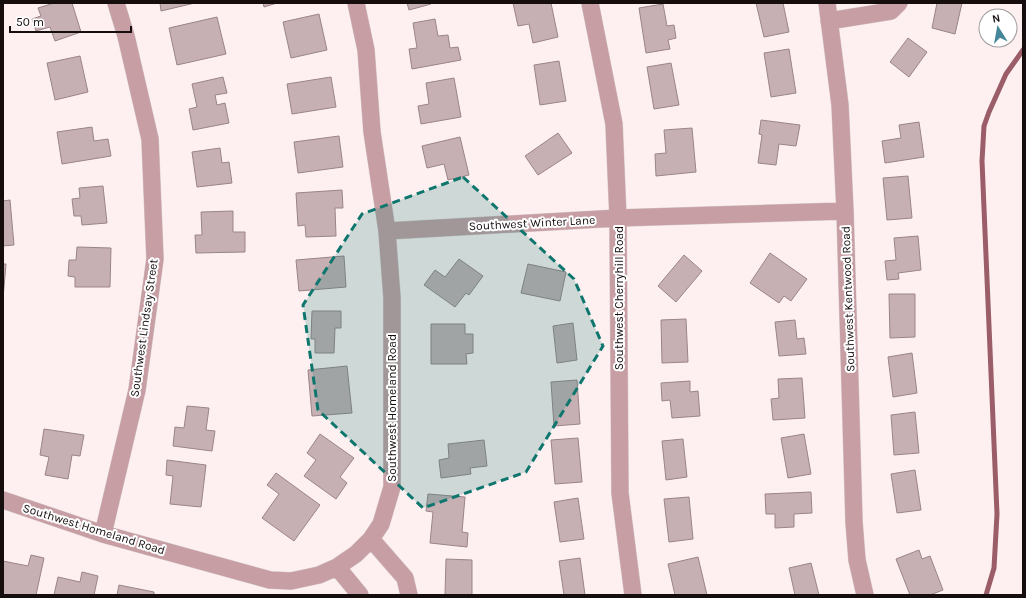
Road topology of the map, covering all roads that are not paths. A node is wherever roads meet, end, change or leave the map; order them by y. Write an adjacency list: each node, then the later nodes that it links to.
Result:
1 (116, 3): 11 (street, Southwest Lindsay Street)
2 (356, 3): 9 (street, Southwest Homeland Road)
3 (590, 3): 8 (street, Southwest Cherryhill Road)
4 (826, 3): 6 (street, Southwest Kentwood Road)
5 (899, 3): 6 (street)
6 (830, 21): 7 (street, Southwest Kentwood Road)
7 (845, 211): 8 (street, Southwest Winter Lane); 17 (street, Southwest Kentwood Road)
8 (618, 218): 9 (street, Southwest Winter Lane); 16 (street, Southwest Cherryhill Road)
9 (387, 231): 12 (street, Southwest Homeland Road)
10 (3, 500): 11 (street, Southwest Homeland Road)
11 (103, 534): 13 (street, Southwest Homeland Road)
12 (371, 539): 13 (street, Southwest Homeland Road); 15 (street)
13 (337, 567): 14 (street)
14 (360, 595)
15 (409, 595)
16 (633, 595)
17 (865, 595)

